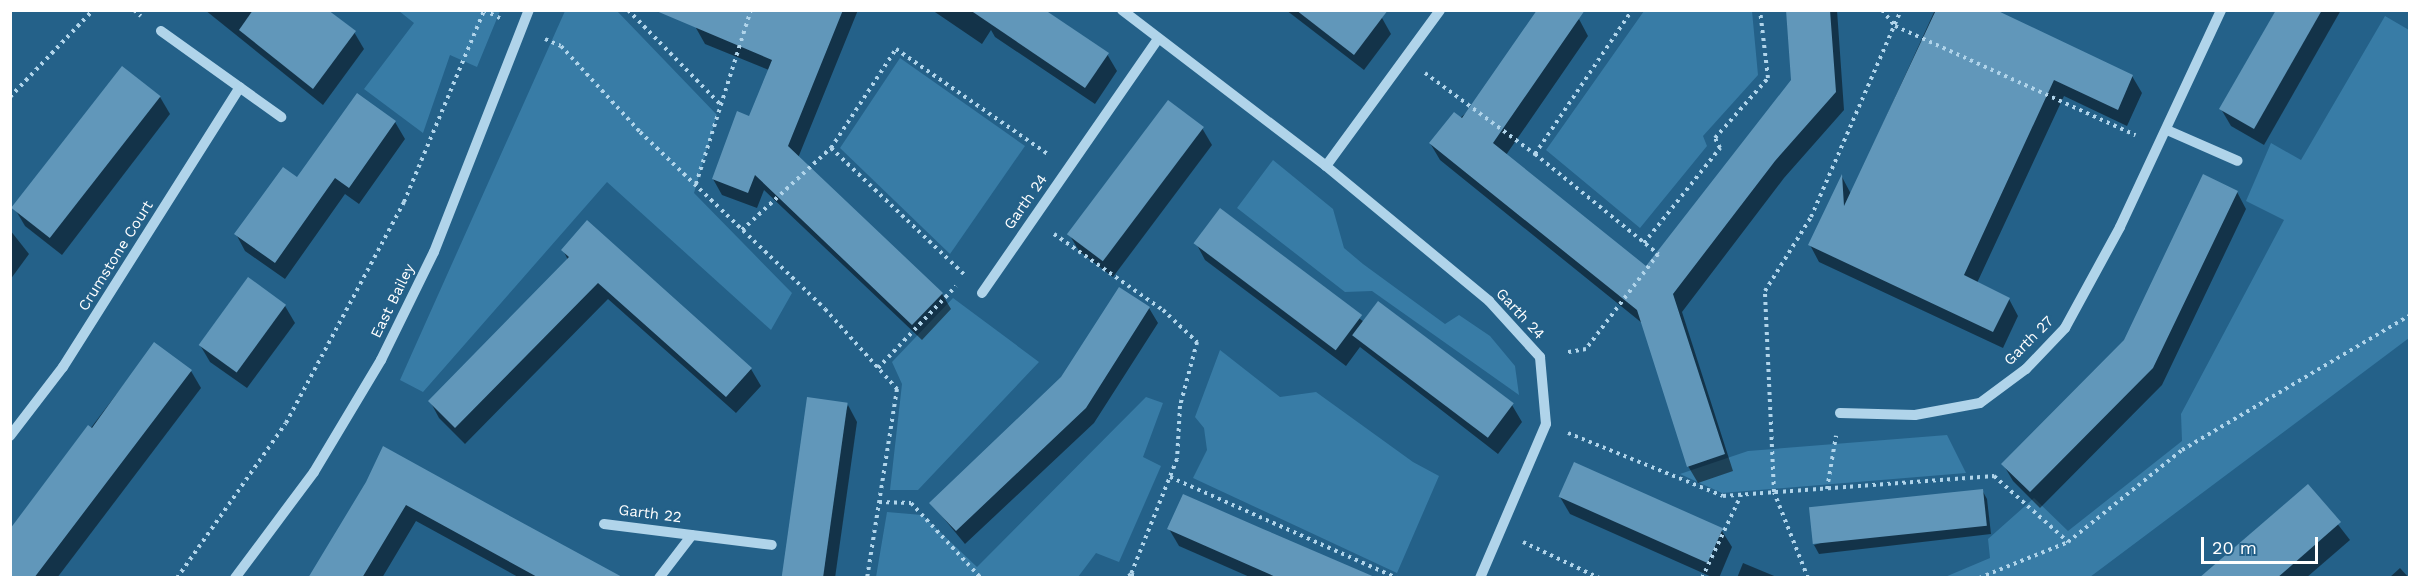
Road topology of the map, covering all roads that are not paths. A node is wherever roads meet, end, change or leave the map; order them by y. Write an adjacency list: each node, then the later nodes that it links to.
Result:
1 (529, 10): 18 (street, East Bailey)
2 (1122, 10): 6 (street, Garth 24)
3 (1440, 10): 11 (street)
4 (2221, 10): 9 (street, Garth 27)
5 (161, 31): 7 (street)
6 (1157, 40): 11 (street, Garth 24); 12 (street, Garth 24)
7 (240, 87): 8 (street); 14 (street, Crumstone Court)
8 (282, 117)
9 (2168, 130): 10 (street); 13 (street, Garth 27)
10 (2238, 161)
11 (1326, 166): 20 (street, Garth 24)
12 (982, 293)
13 (1840, 413)
14 (10, 436)
15 (604, 524): 16 (street, Garth 22)
16 (692, 535): 17 (street, Garth 22); 19 (street, Garth 22)
17 (771, 545)
18 (235, 578)
19 (659, 578)
20 (1480, 578)

